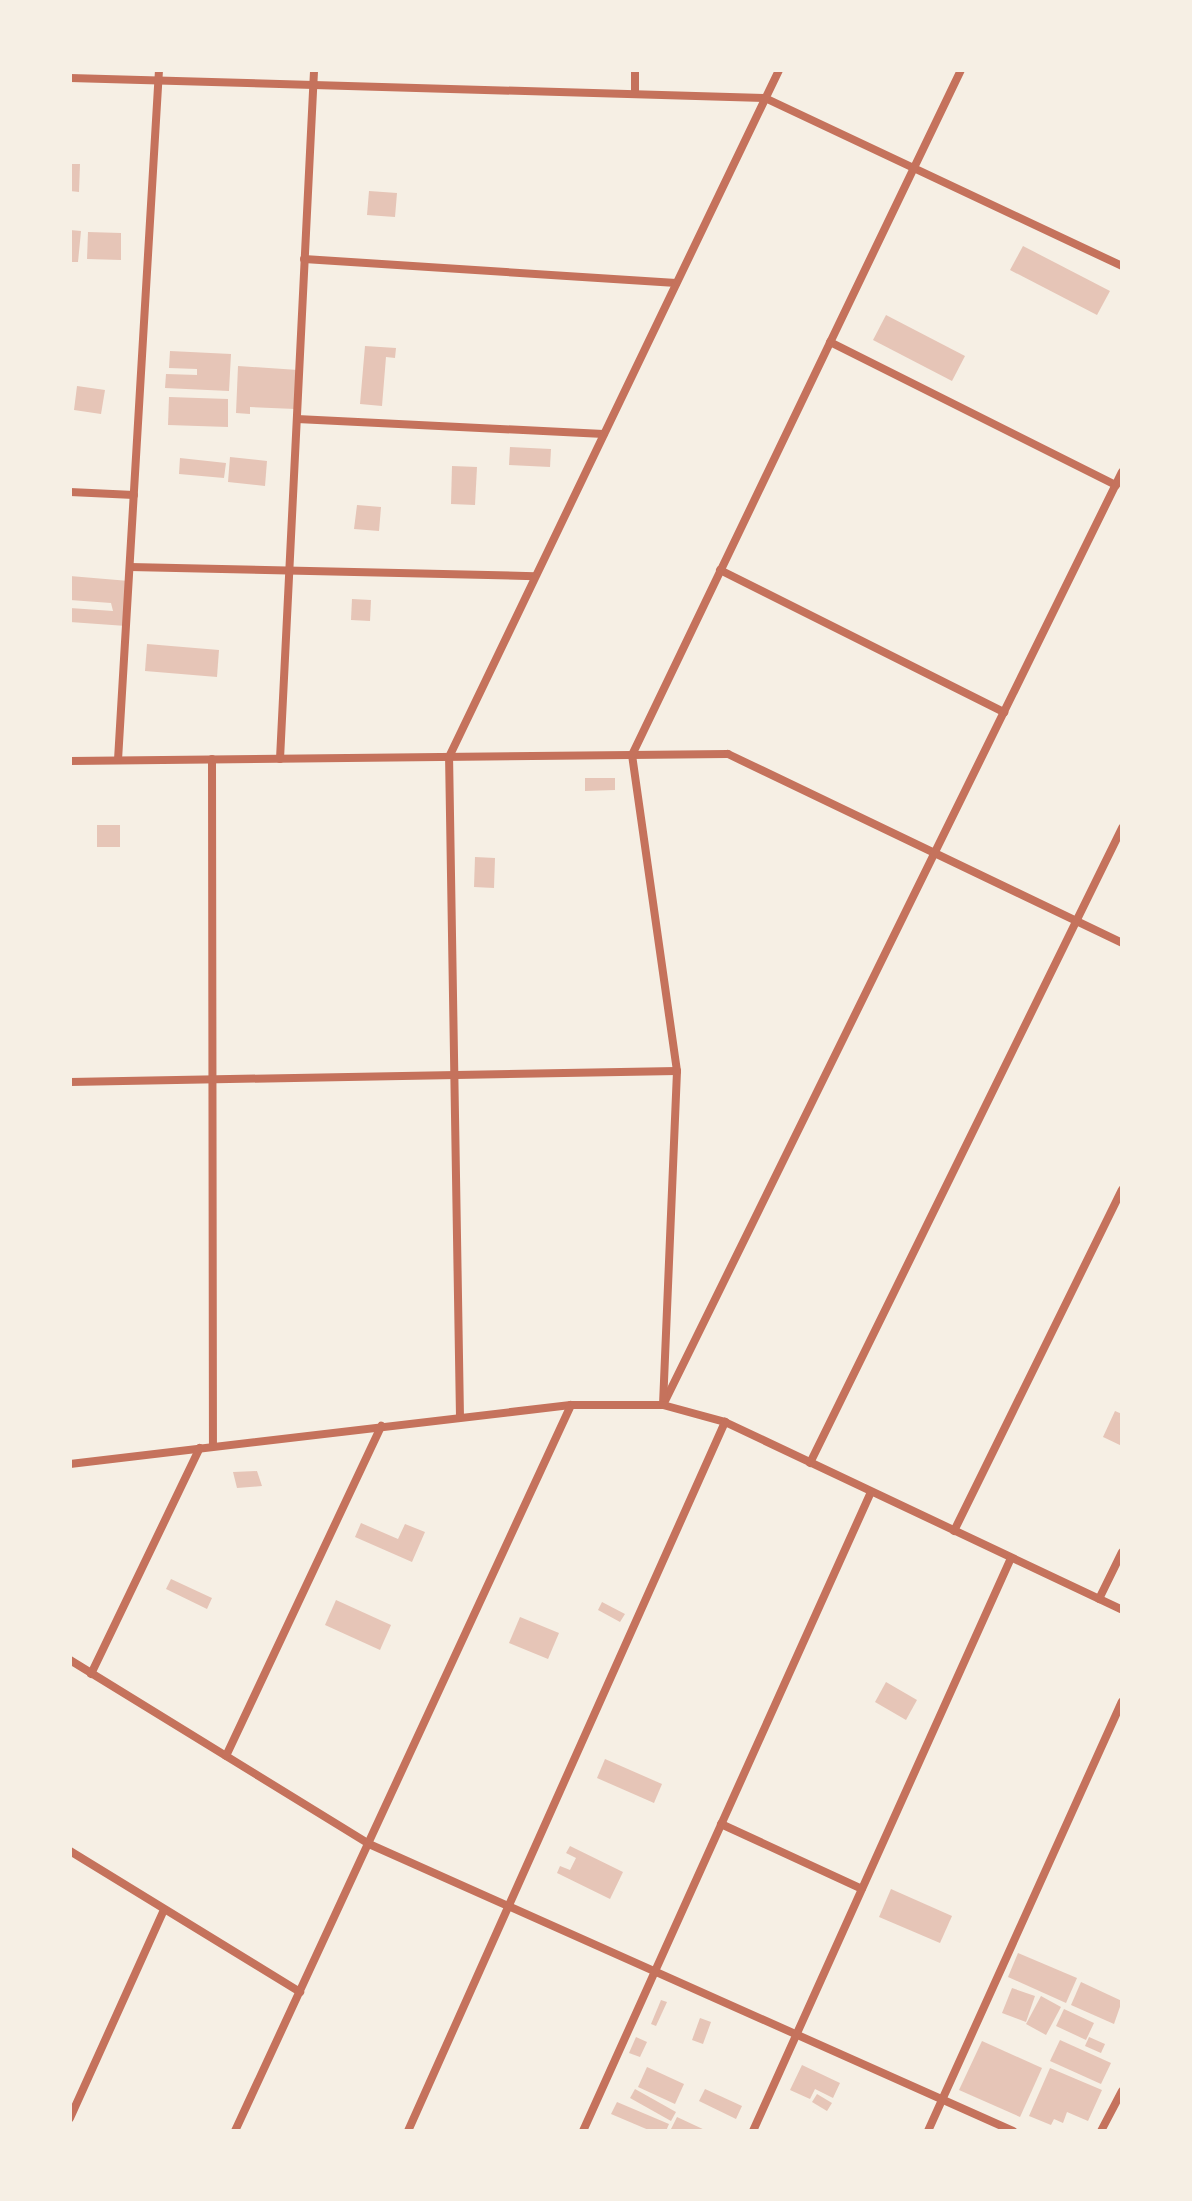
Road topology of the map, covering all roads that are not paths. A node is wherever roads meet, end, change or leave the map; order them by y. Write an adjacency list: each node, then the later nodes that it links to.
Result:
1 (314, 70): 7 (street)
2 (635, 70): 8 (street)
3 (779, 70): 9 (street)
4 (961, 70): 10 (street)
5 (159, 75): 6 (street); 7 (street); 20 (street)
6 (70, 78)
7 (313, 84): 8 (street); 11 (street)
8 (635, 94): 9 (street)
9 (765, 98): 10 (street); 13 (street)
10 (914, 168): 12 (street); 14 (street)
11 (304, 259): 13 (street); 15 (street)
12 (1122, 266)
13 (676, 283): 16 (street)
14 (830, 342): 18 (street); 22 (street)
15 (297, 419): 16 (street); 23 (street)
16 (604, 434): 24 (street)
17 (1122, 472): 18 (street)
18 (1116, 485): 25 (street)
19 (70, 492): 20 (street)
20 (134, 495): 21 (street)
21 (130, 567): 23 (street); 30 (street)
22 (720, 570): 25 (street); 26 (street)
23 (289, 571): 24 (street); 29 (street)
24 (535, 576): 27 (street)
25 (1004, 712): 33 (street)
26 (632, 755): 27 (street); 33 (street); 36 (street)
27 (449, 757): 29 (street); 37 (street)
28 (212, 759): 29 (street); 30 (street); 38 (street)
29 (280, 759)
30 (118, 760): 31 (street)
31 (70, 761)
32 (1122, 828): 34 (street)
33 (935, 853): 34 (street); 42 (street)
34 (1076, 921): 35 (street); 48 (street)
35 (1122, 943)
36 (677, 1071): 37 (street); 42 (street)
37 (454, 1075): 38 (street); 43 (street)
38 (212, 1079): 39 (street); 46 (street)
39 (70, 1082)
40 (1122, 1190): 51 (street)
41 (571, 1405): 42 (street); 43 (street); 61 (street)
42 (663, 1405): 44 (street)
43 (460, 1417): 45 (street)
44 (725, 1422): 48 (street); 64 (street)
45 (381, 1426): 46 (street); 59 (street)
46 (213, 1446): 47 (street)
47 (200, 1448): 49 (street); 57 (street)
48 (810, 1463): 50 (street)
49 (70, 1464)
50 (871, 1492): 51 (street); 60 (street)
51 (954, 1531): 53 (street)
52 (1122, 1552): 54 (street)
53 (1011, 1558): 54 (street); 63 (street)
54 (1099, 1599): 55 (street)
55 (1122, 1610)
56 (70, 1660): 57 (street)
57 (91, 1674): 59 (street)
58 (1122, 1702): 70 (street)
59 (226, 1756): 61 (street)
60 (721, 1824): 63 (street); 66 (street)
61 (369, 1844): 64 (street); 67 (street)
62 (70, 1851): 65 (street)
63 (862, 1889): 68 (street)
64 (508, 1906): 66 (street); 73 (street)
65 (164, 1910): 67 (street); 71 (street)
66 (655, 1972): 68 (street); 74 (street)
67 (300, 1992): 72 (street)
68 (797, 2035): 70 (street); 75 (street)
69 (1122, 2091): 78 (street)
70 (942, 2100): 76 (street); 77 (street)
71 (70, 2118)
72 (235, 2131)
73 (408, 2131)
74 (583, 2131)
75 (753, 2131)
76 (928, 2131)
77 (1013, 2131)
78 (1101, 2131)

